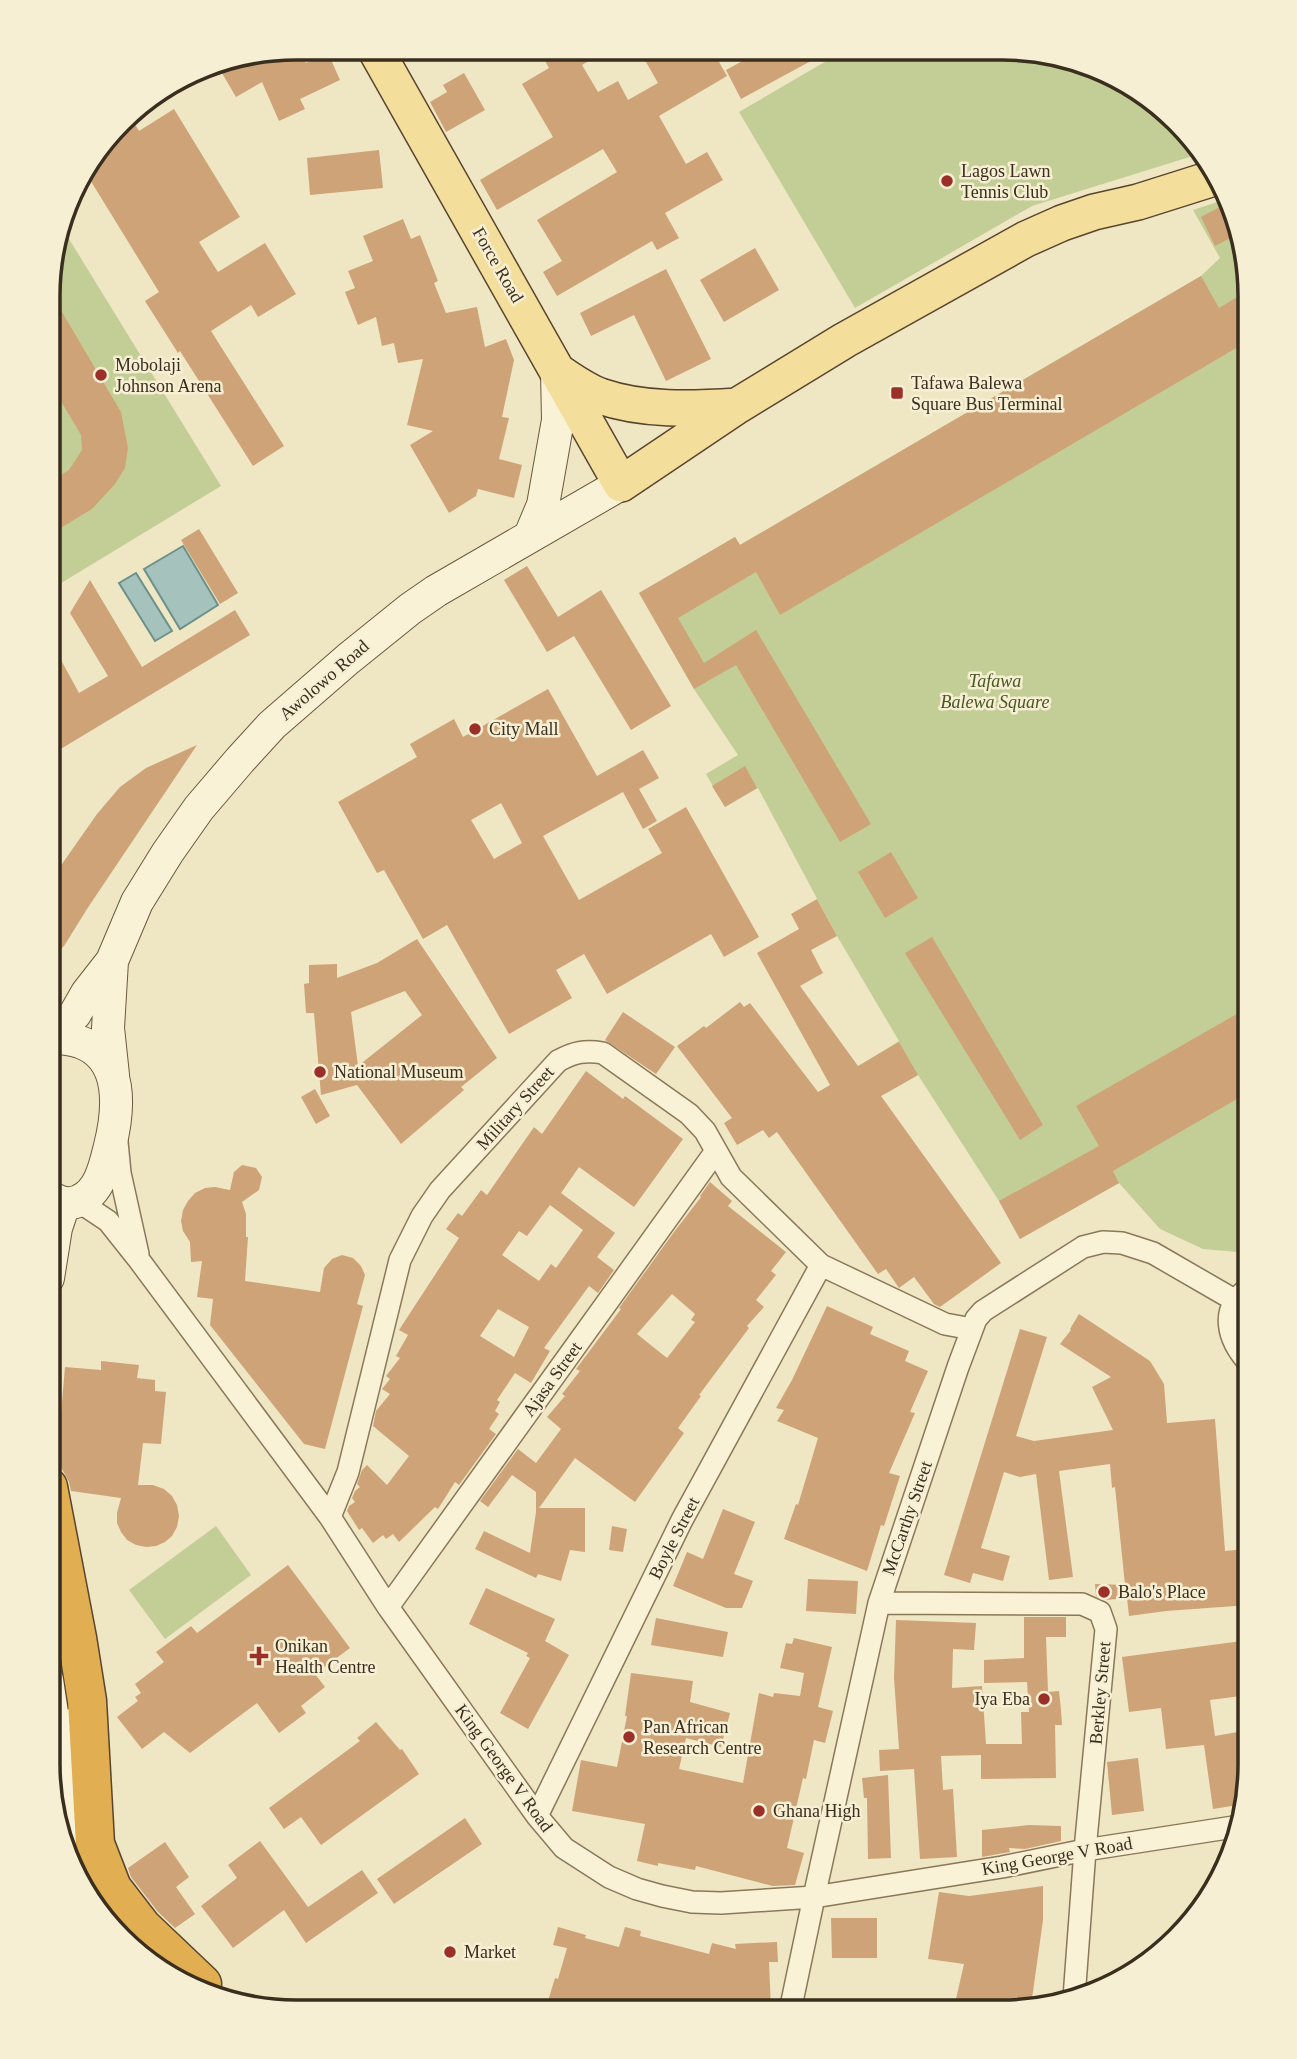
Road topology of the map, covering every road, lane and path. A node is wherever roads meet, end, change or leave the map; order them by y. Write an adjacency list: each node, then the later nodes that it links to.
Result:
1 (381, 60): 3 (main road, Force Road)
2 (1208, 180): 4 (main road)
3 (557, 370): 4 (main road); 5 (main road, Force Road); 6 (main road)
4 (737, 406): 5 (main road)
5 (621, 484): 6 (main road, Awolowo Road)
6 (530, 536): 7 (main road, Awolowo Road)
7 (112, 961): 8 (main road); 10 (main road)
8 (60, 1028)
9 (60, 1039): 10 (main road)
10 (113, 1075): 11 (main road)
11 (116, 1123): 13 (main road); 14 (street)
12 (716, 1151): 15 (street, Military Street); 20 (street, Military Street); 23 (street, Ajasa Street)
13 (63, 1201): 14 (street, King George V Road)
14 (139, 1260): 20 (street, King George V Road)
15 (821, 1265): 18 (street, Military Street); 25 (street, Boyle Street)
16 (1237, 1292): 18 (street, McCarthy Street)
17 (1237, 1301): 19 (street)
18 (972, 1329): 22 (street, McCarthy Street)
19 (1237, 1347)
20 (330, 1517): 23 (street, King George V Road)
21 (60, 1549): 30 (highway)
22 (879, 1603): 28 (street, Berkley Street); 29 (street, McCarthy Street)
23 (388, 1607): 25 (street, King George V Road)
24 (60, 1635): 26 (main road)
25 (537, 1816): 29 (street, King George V Road)
26 (68, 1824)
27 (1228, 1828): 28 (street, King George V Road)
28 (1085, 1850): 29 (street, King George V Road); 31 (street, Berkley Street)
29 (814, 1897): 32 (street, McCarthy Street)
30 (194, 1977)
31 (1075, 1988)
32 (792, 2000)

